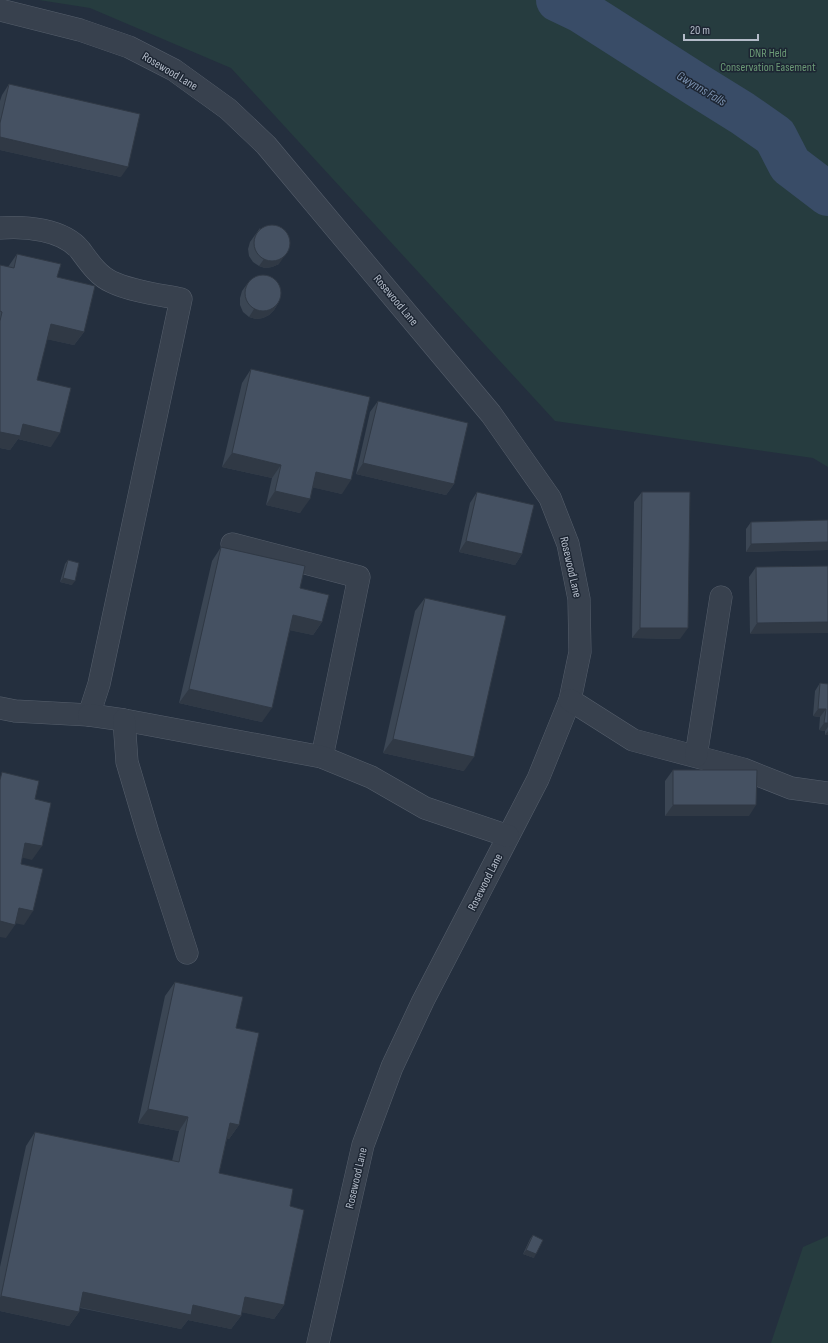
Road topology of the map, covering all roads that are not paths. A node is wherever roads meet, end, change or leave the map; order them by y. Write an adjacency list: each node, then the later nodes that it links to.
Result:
1 (0, 10): 5 (lane, Rosewood Lane)
2 (0, 228): 7 (lane)
3 (232, 544): 10 (lane)
4 (721, 597): 9 (lane)
5 (570, 700): 9 (lane); 12 (lane, Rosewood Lane)
6 (0, 708): 7 (lane)
7 (90, 715): 8 (lane)
8 (124, 720): 10 (lane); 13 (lane)
9 (696, 756): 11 (lane)
10 (322, 757): 12 (lane)
11 (828, 793)
12 (508, 836): 14 (lane, Rosewood Lane)
13 (187, 953)
14 (318, 1343)

